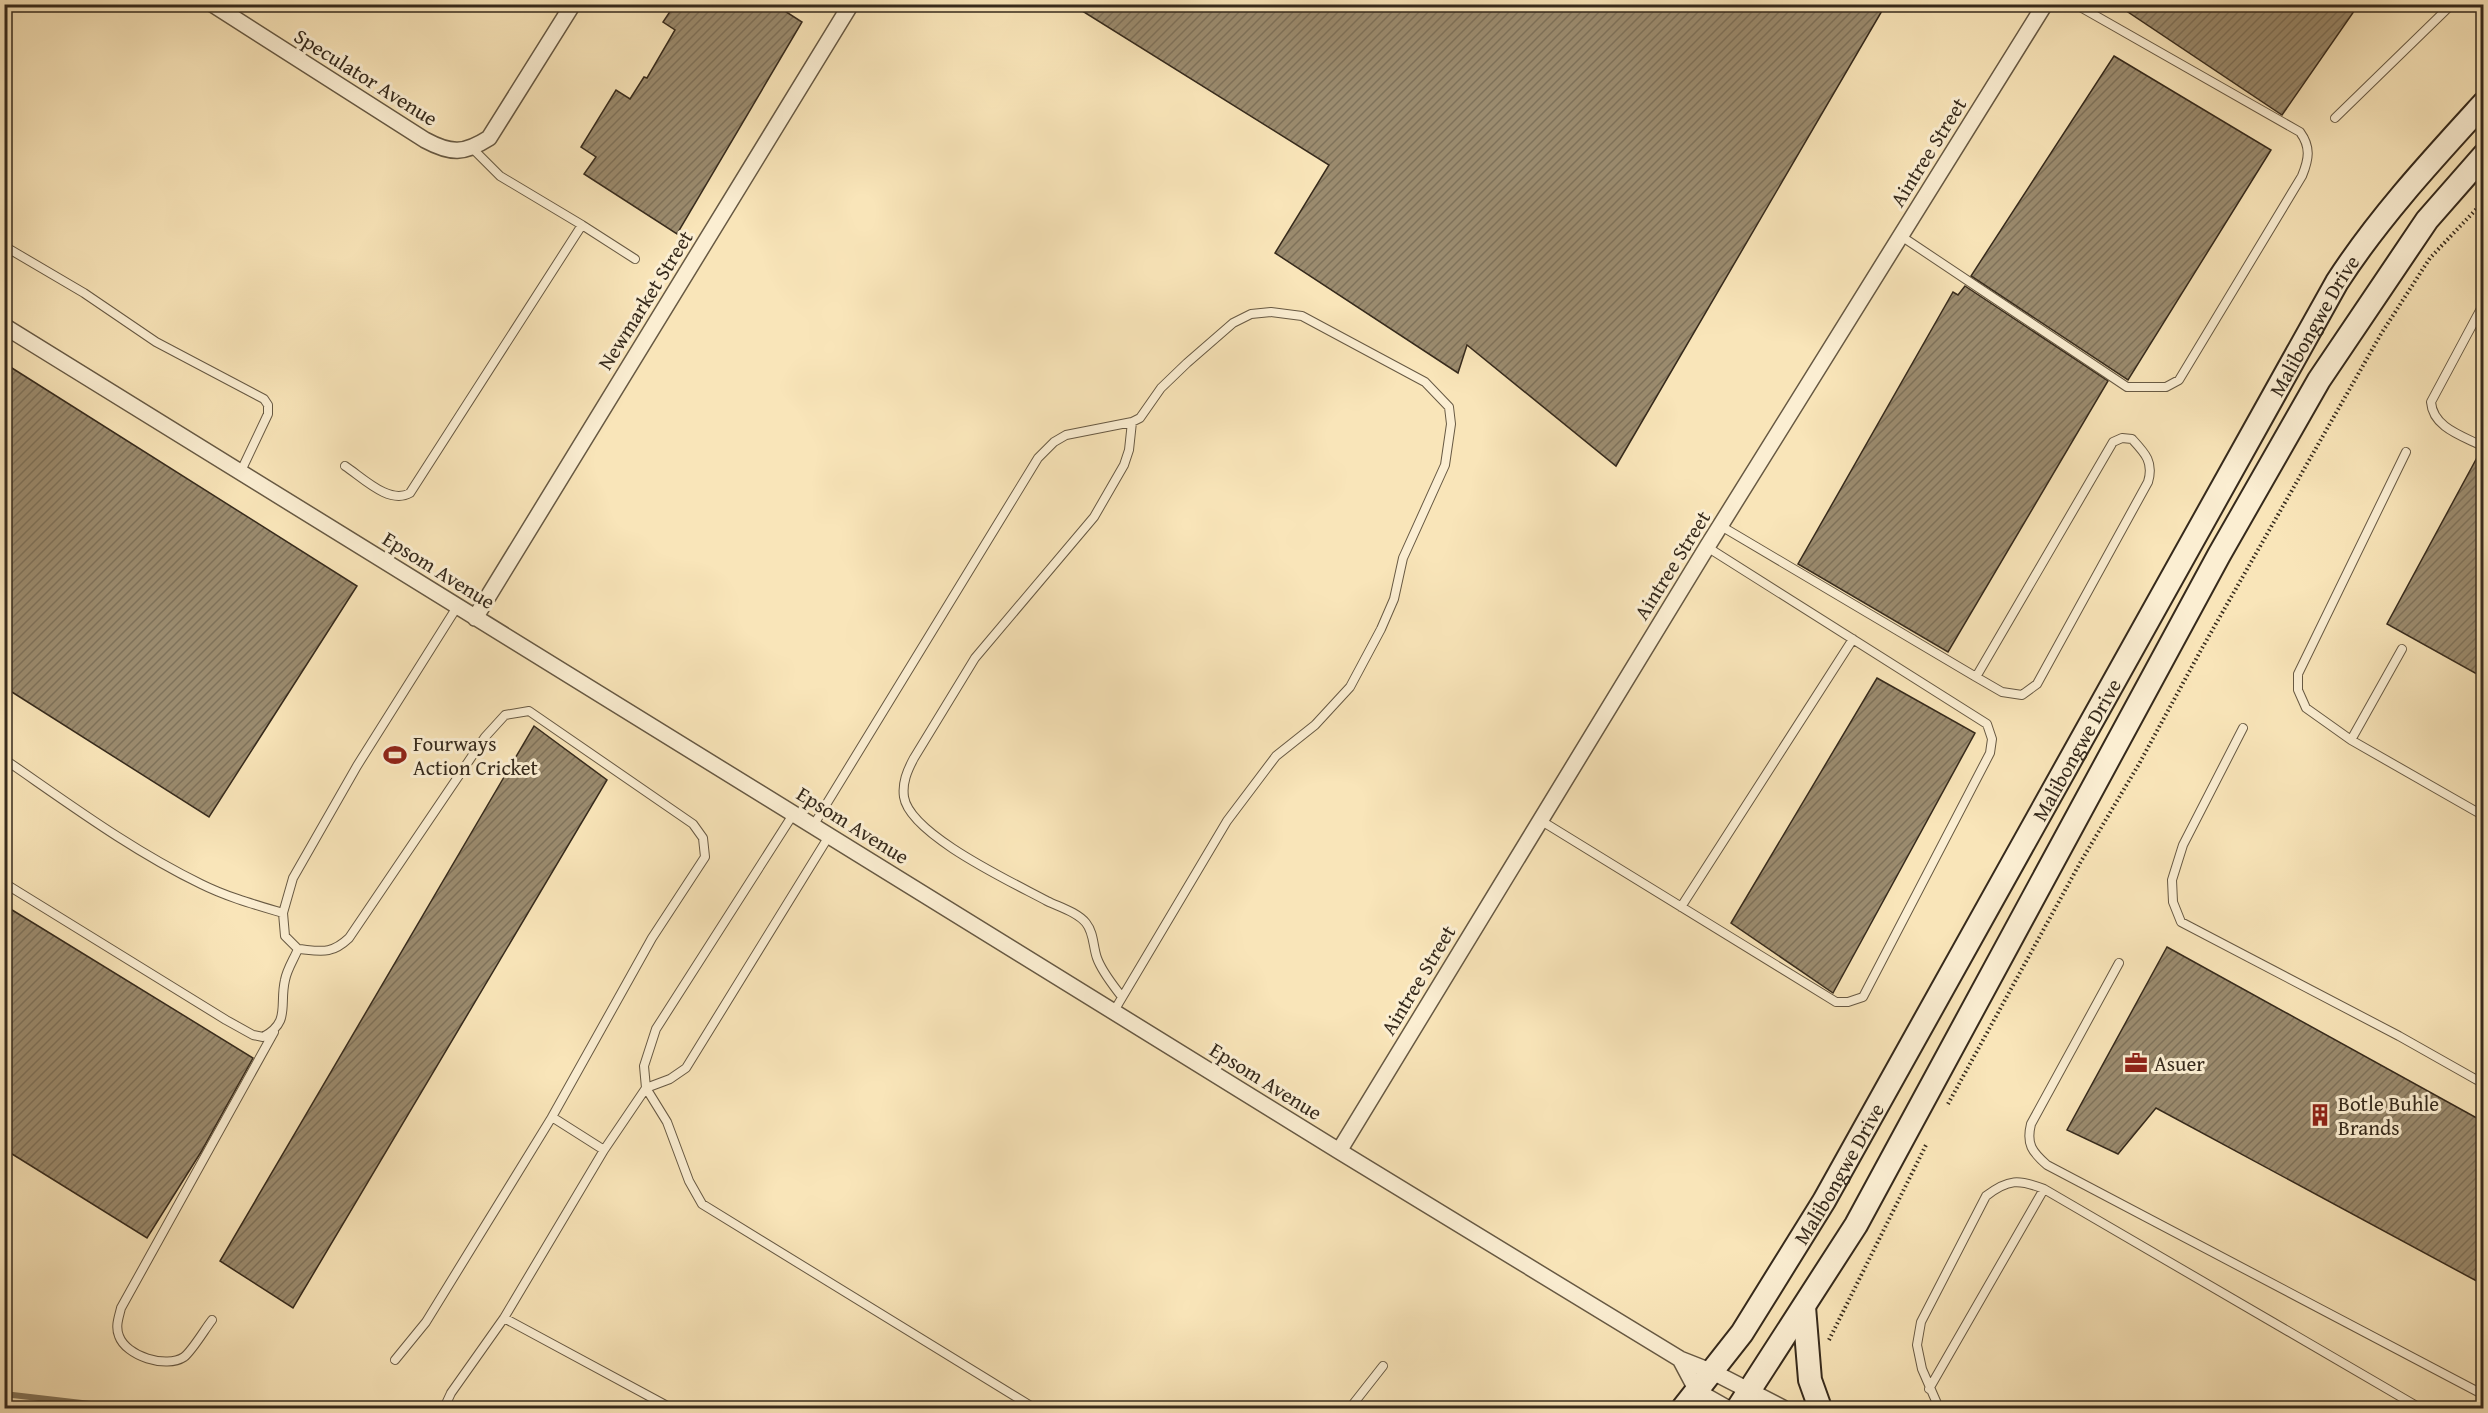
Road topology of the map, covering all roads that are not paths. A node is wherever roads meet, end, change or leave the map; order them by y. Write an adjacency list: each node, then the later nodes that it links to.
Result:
1 (573, 4): 9 (street)
2 (851, 4): 27 (street, Newmarket Street)
3 (2045, 4): 12 (street, Aintree Street)
4 (2075, 4): 12 (lane)
5 (2449, 4): 8 (lane)
6 (217, 6): 9 (street, Speculator Avenue)
7 (2484, 103): 17 (main road, Malibongwe Drive)
8 (2335, 118)
9 (473, 149): 11 (lane)
10 (2484, 155): 18 (main road, Malibongwe Drive)
11 (582, 225): 14 (lane); 22 (lane)
12 (1901, 236): 24 (street, Aintree Street)
13 (4, 246): 23 (lane)
14 (635, 259)
15 (2484, 303): 20 (lane)
16 (4, 326): 23 (street, Epsom Avenue)
17 (2293, 362): 18 (main road); 59 (main road, Malibongwe Drive)
18 (2319, 380): 53 (main road, Malibongwe Drive)
19 (1132, 422): 37 (lane); 44 (lane); 44 (lane)
20 (2484, 447)
21 (2406, 452): 32 (lane)
22 (345, 466)
23 (241, 471): 26 (street, Epsom Avenue)
24 (1720, 526): 25 (street, Aintree Street); 30 (lane)
25 (1707, 548): 28 (lane); 36 (street, Aintree Street)
26 (457, 607): 27 (street, Epsom Avenue); 41 (lane)
27 (475, 618): 34 (street, Epsom Avenue)
28 (1853, 639): 40 (lane); 40 (lane)
29 (2402, 649): 32 (lane)
30 (1976, 677): 30 (lane)
31 (2243, 728): 47 (lane)
32 (2351, 740): 35 (lane)
33 (4, 759): 41 (lane)
34 (794, 813): 37 (street, Epsom Avenue); 48 (lane)
35 (2484, 816)
36 (1540, 820): 40 (lane); 51 (street, Aintree Street)
37 (813, 826): 38 (street, Epsom Avenue)
38 (829, 836): 45 (street, Epsom Avenue); 48 (lane)
39 (4, 883): 46 (lane)
40 (1681, 907)
41 (283, 913): 42 (lane)
42 (298, 949): 46 (lane); 49 (lane)
43 (2119, 963): 62 (lane)
44 (1122, 997): 45 (lane)
45 (1114, 1011): 51 (street, Epsom Avenue)
46 (275, 1031): 55 (lane)
47 (2484, 1084)
48 (646, 1088): 50 (lane); 66 (lane)
49 (552, 1117): 50 (lane); 57 (lane)
50 (604, 1150): 54 (lane)
51 (1339, 1151): 56 (street, Epsom Avenue)
52 (2044, 1189): 60 (lane); 60 (lane); 73 (lane)
53 (1804, 1307): 63 (main road, Malibongwe Drive); 71 (main road)
54 (504, 1318): 64 (lane); 65 (lane)
55 (212, 1320)
56 (1680, 1359): 59 (street, Epsom Avenue); 61 (street, Epsom Avenue)
57 (395, 1360)
58 (1383, 1366): 67 (lane)
59 (1713, 1372): 61 (main road, Malibongwe Drive); 63 (street, Epsom Avenue)
60 (1929, 1389): 72 (lane)
61 (1697, 1390): 68 (main road, Malibongwe Drive); 69 (street)
62 (2484, 1395)
63 (1744, 1400): 70 (street, Epsom Avenue)
64 (444, 1408)
65 (671, 1408)
66 (1034, 1408)
67 (1350, 1408)
68 (1683, 1408)
69 (1727, 1408)
70 (1784, 1408)
71 (1820, 1408)
72 (1939, 1408)
73 (2420, 1408)

